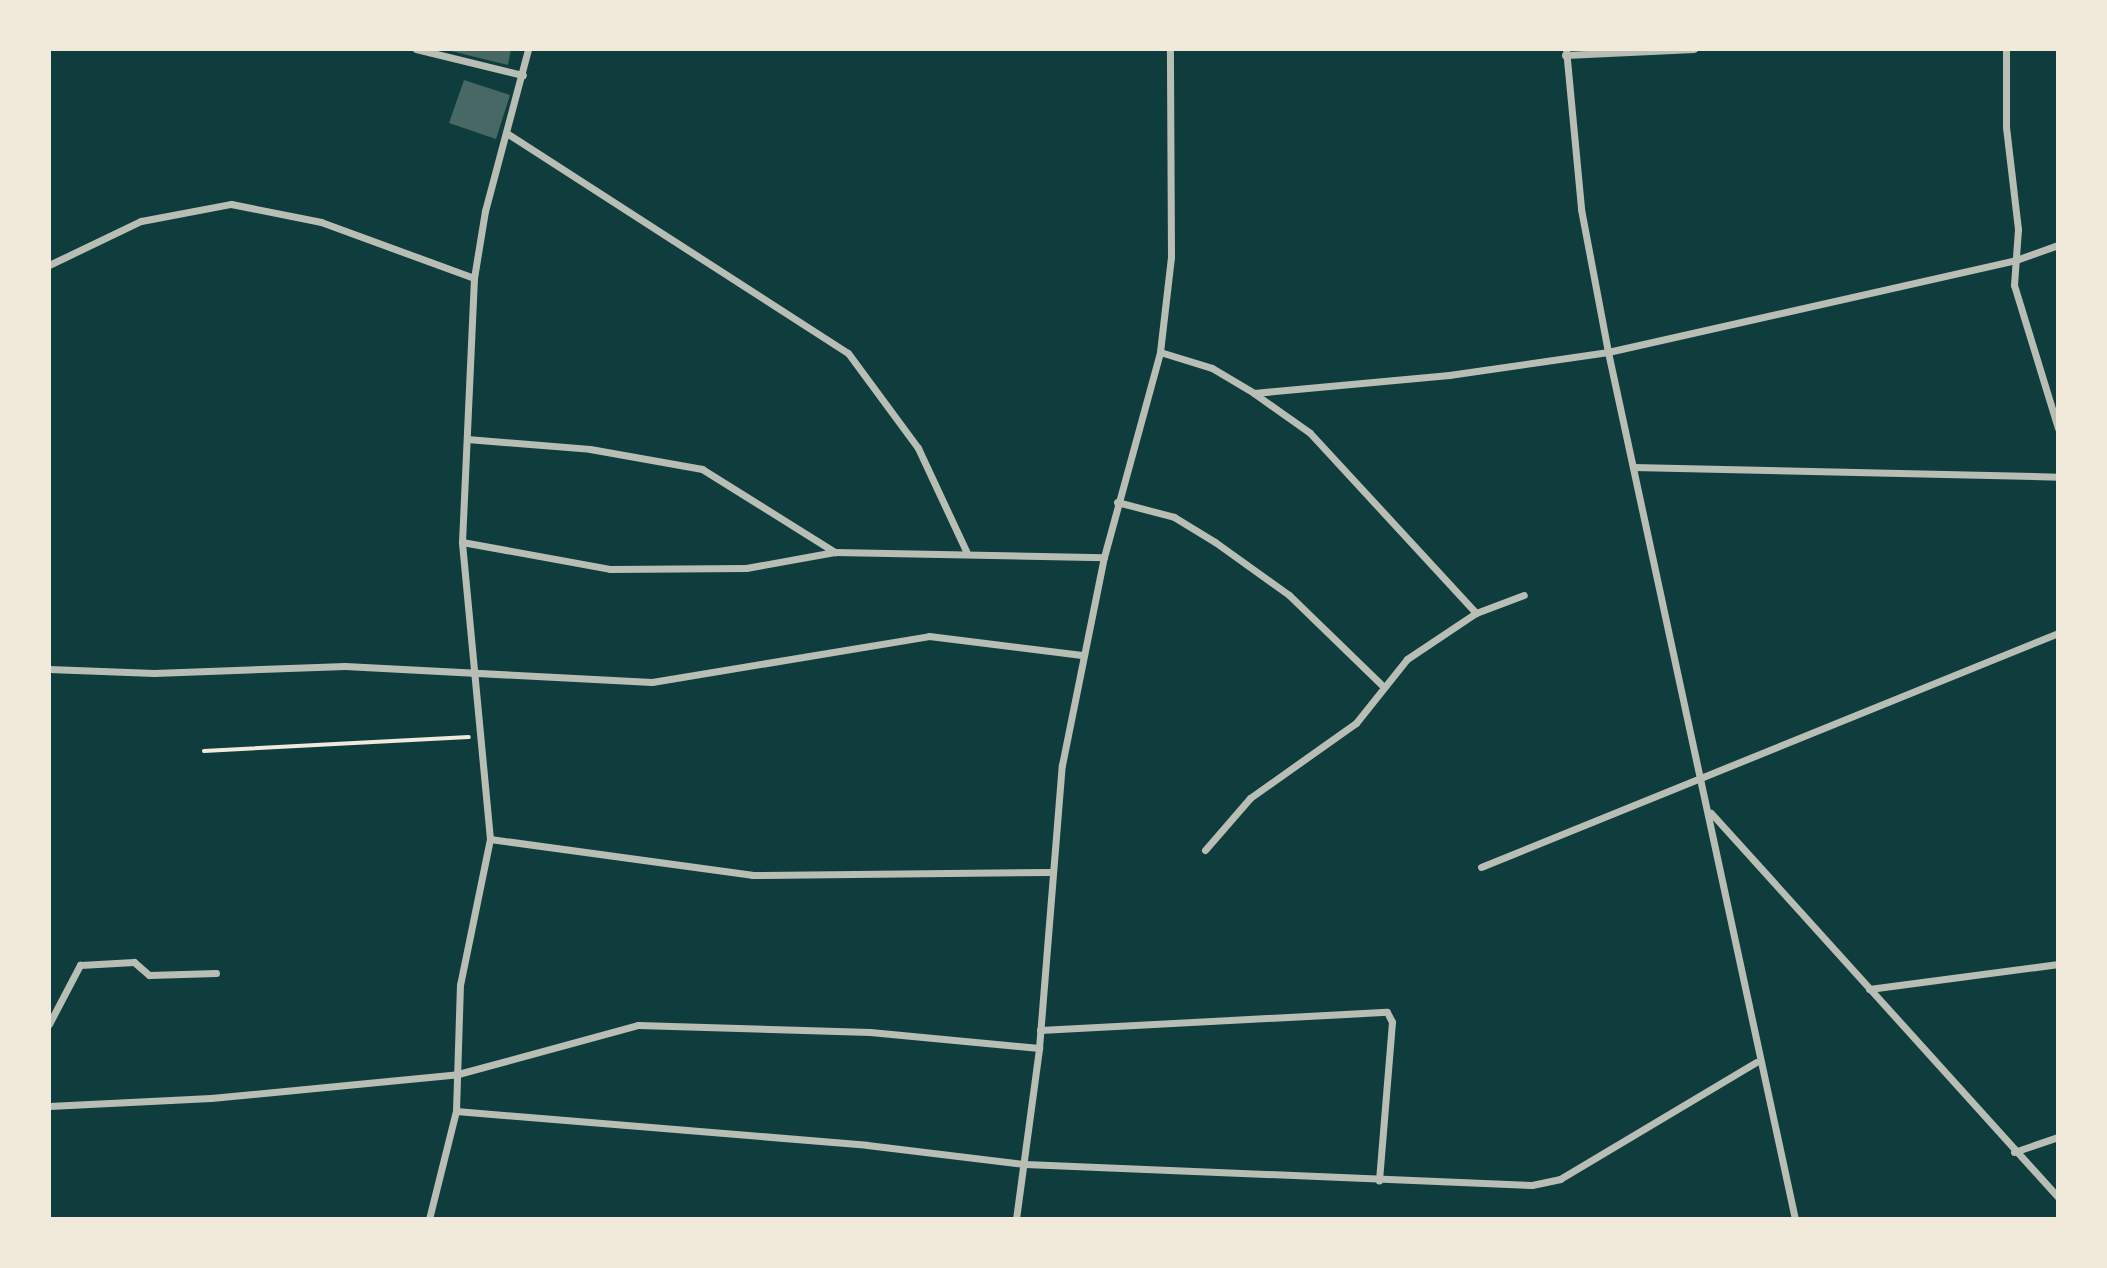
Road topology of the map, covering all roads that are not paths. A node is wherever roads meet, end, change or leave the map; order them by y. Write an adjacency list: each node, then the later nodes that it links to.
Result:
1 (416, 49): 7 (street)
2 (528, 49): 7 (street)
3 (1170, 49): 13 (street)
4 (1694, 49): 6 (street)
5 (2006, 49): 10 (street)
6 (1566, 52): 14 (street)
7 (523, 75): 8 (street)
8 (508, 134): 12 (street); 22 (street)
9 (2058, 245): 10 (street)
10 (2016, 260): 14 (street); 16 (street)
11 (49, 265): 12 (street)
12 (474, 278): 17 (street)
13 (1160, 352): 15 (street); 20 (street)
14 (1608, 352): 15 (street); 18 (street)
15 (1254, 393): 26 (street)
16 (2058, 428)
17 (467, 439): 21 (street); 23 (street)
18 (1633, 467): 19 (street); 32 (street)
19 (2058, 477)
20 (1117, 502): 24 (street); 31 (street)
21 (462, 542): 23 (street); 30 (street)
22 (966, 551): 23 (street); 24 (street)
23 (835, 552)
24 (1104, 556): 28 (street)
25 (1524, 595): 26 (street)
26 (1476, 613): 31 (street)
27 (2058, 633): 32 (street)
28 (1082, 655): 30 (street); 37 (street)
29 (49, 669): 30 (street)
30 (471, 676): 34 (street)
31 (1383, 686): 35 (street)
32 (1702, 776): 33 (street); 36 (street)
33 (1710, 813): 40 (street); 44 (street)
34 (490, 839): 37 (street); 45 (street)
35 (1205, 850)
36 (1481, 867)
37 (1049, 872): 42 (street)
38 (2058, 964): 40 (street)
39 (216, 973): 41 (street)
40 (1869, 989): 49 (street)
41 (49, 1024)
42 (1040, 1030): 43 (street); 51 (street)
43 (1040, 1048): 45 (street); 50 (street)
44 (1756, 1062): 51 (street); 55 (street)
45 (458, 1074): 46 (street); 47 (street)
46 (49, 1106)
47 (456, 1111): 50 (street); 53 (street)
48 (2058, 1137): 49 (street)
49 (2014, 1152): 52 (street)
50 (1026, 1164): 51 (street); 54 (street)
51 (1379, 1180)
52 (2058, 1197)
53 (429, 1219)
54 (1016, 1219)
55 (1794, 1219)

